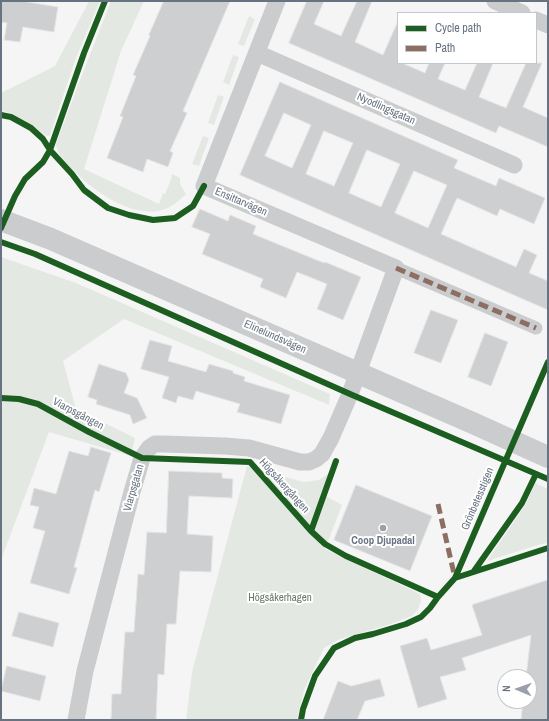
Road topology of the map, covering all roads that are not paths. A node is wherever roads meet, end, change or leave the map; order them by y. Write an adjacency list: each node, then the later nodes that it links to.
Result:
1 (277, 1): 6 (street, Ensittarvägen)
2 (495, 1): 3 (street)
3 (520, 12)
4 (537, 20): 5 (street)
5 (548, 25)
6 (257, 53): 7 (street, Nyodlingsgatan); 9 (street, Ensittarvägen)
7 (514, 165)
8 (1, 220): 11 (street, Elinelundsvägen)
9 (396, 268): 10 (street, Ensittarvägen); 11 (street)
10 (536, 328)
11 (358, 373): 12 (street, Elinelundsvägen); 13 (street, Viarpsgatan)
12 (548, 457)
13 (76, 720)

